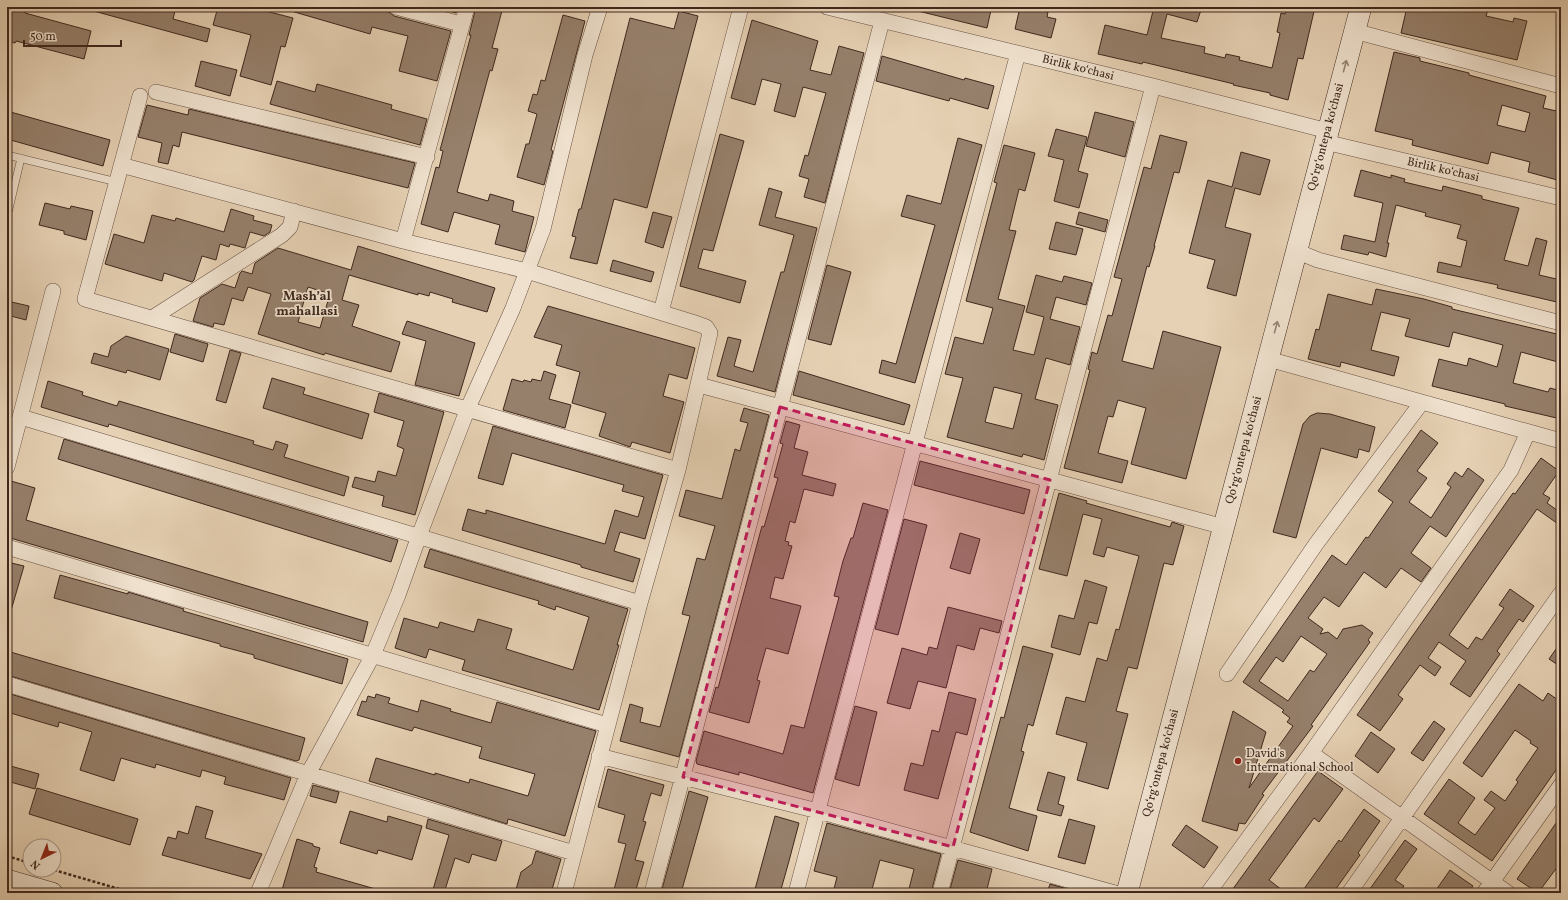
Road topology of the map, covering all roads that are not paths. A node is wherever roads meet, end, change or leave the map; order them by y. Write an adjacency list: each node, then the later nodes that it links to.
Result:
1 (396, 7): 9 (street)
2 (467, 7): 9 (street)
3 (600, 7): 27 (street)
4 (741, 7): 29 (street)
5 (827, 7): 8 (street, Birlik koʻchasi)
6 (1346, 7): 16 (main road, Qoʻrgʻontepa koʻchasi)
7 (1360, 7): 10 (main road, Qoʻrgʻontepa koʻchasi)
8 (882, 21): 11 (street, Birlik koʻchasi); 35 (street)
9 (462, 24): 18 (street)
10 (1354, 32): 13 (street); 16 (main road, Qoʻrgʻontepa koʻchasi, one-way to 10)
11 (1018, 53): 12 (street, Birlik koʻchasi); 40 (street)
12 (1152, 86): 16 (street, Birlik koʻchasi); 43 (street)
13 (1561, 86)
14 (156, 92): 18 (street)
15 (140, 96): 20 (street)
16 (1322, 134): 22 (street, Birlik koʻchasi); 26 (main road, Qoʻrgʻontepa koʻchasi); 44 (main road, Qoʻrgʻontepa koʻchasi)
17 (7, 155): 19 (lane)
18 (427, 157): 25 (street)
19 (21, 158): 21 (lane); 23 (lane)
20 (121, 165): 21 (street); 24 (street)
21 (117, 182): 30 (street)
22 (1561, 198)
23 (9, 210)
24 (294, 211): 25 (street); 30 (street)
25 (403, 241): 27 (street)
26 (1296, 251): 31 (street); 32 (main road, Qoʻrgʻontepa koʻchasi, one-way to 26)
27 (527, 271): 29 (street); 36 (street)
28 (53, 291): 37 (street)
29 (661, 312): 33 (street)
30 (152, 318): 36 (street)
31 (1561, 323)
32 (1268, 359): 34 (street); 44 (main road, Qoʻrgʻontepa koʻchasi)
33 (699, 385): 35 (street); 42 (street)
34 (1422, 402): 38 (street); 50 (street)
35 (780, 407): 40 (street); 56 (street)
36 (468, 408): 42 (street); 45 (street)
37 (21, 417): 41 (street); 45 (street)
38 (1528, 432): 39 (street); 53 (street)
39 (1561, 441)
40 (916, 444): 43 (street); 58 (street)
41 (7, 467)
42 (678, 470): 48 (street)
43 (1050, 480): 44 (street); 60 (street)
44 (1217, 525): 70 (main road, Qoʻrgʻontepa koʻchasi); 71 (main road, Qoʻrgʻontepa koʻchasi)
45 (419, 536): 48 (street); 49 (street)
46 (7, 547): 49 (street)
47 (1561, 593): 59 (street)
48 (640, 603): 52 (street)
49 (372, 655): 52 (street); 55 (street)
50 (1227, 674)
51 (7, 684): 55 (street)
52 (607, 725): 54 (street)
53 (1311, 753): 59 (street); 72 (street)
54 (599, 756): 56 (street); 61 (street)
55 (308, 774): 61 (street); 65 (street)
56 (683, 777): 58 (street); 67 (street)
57 (1561, 785): 63 (street)
58 (818, 811): 60 (street); 68 (street)
59 (1403, 818): 63 (street); 73 (street)
60 (953, 847): 69 (street); 70 (street)
61 (574, 853): 66 (street)
62 (7, 880): 64 (main road)
63 (1488, 887): 74 (street)
64 (52, 893)
65 (258, 893)
66 (564, 893)
67 (652, 893)
68 (796, 893)
69 (940, 893)
70 (1114, 893)
71 (1127, 893)
72 (1208, 893)
73 (1349, 893)
74 (1508, 893)

